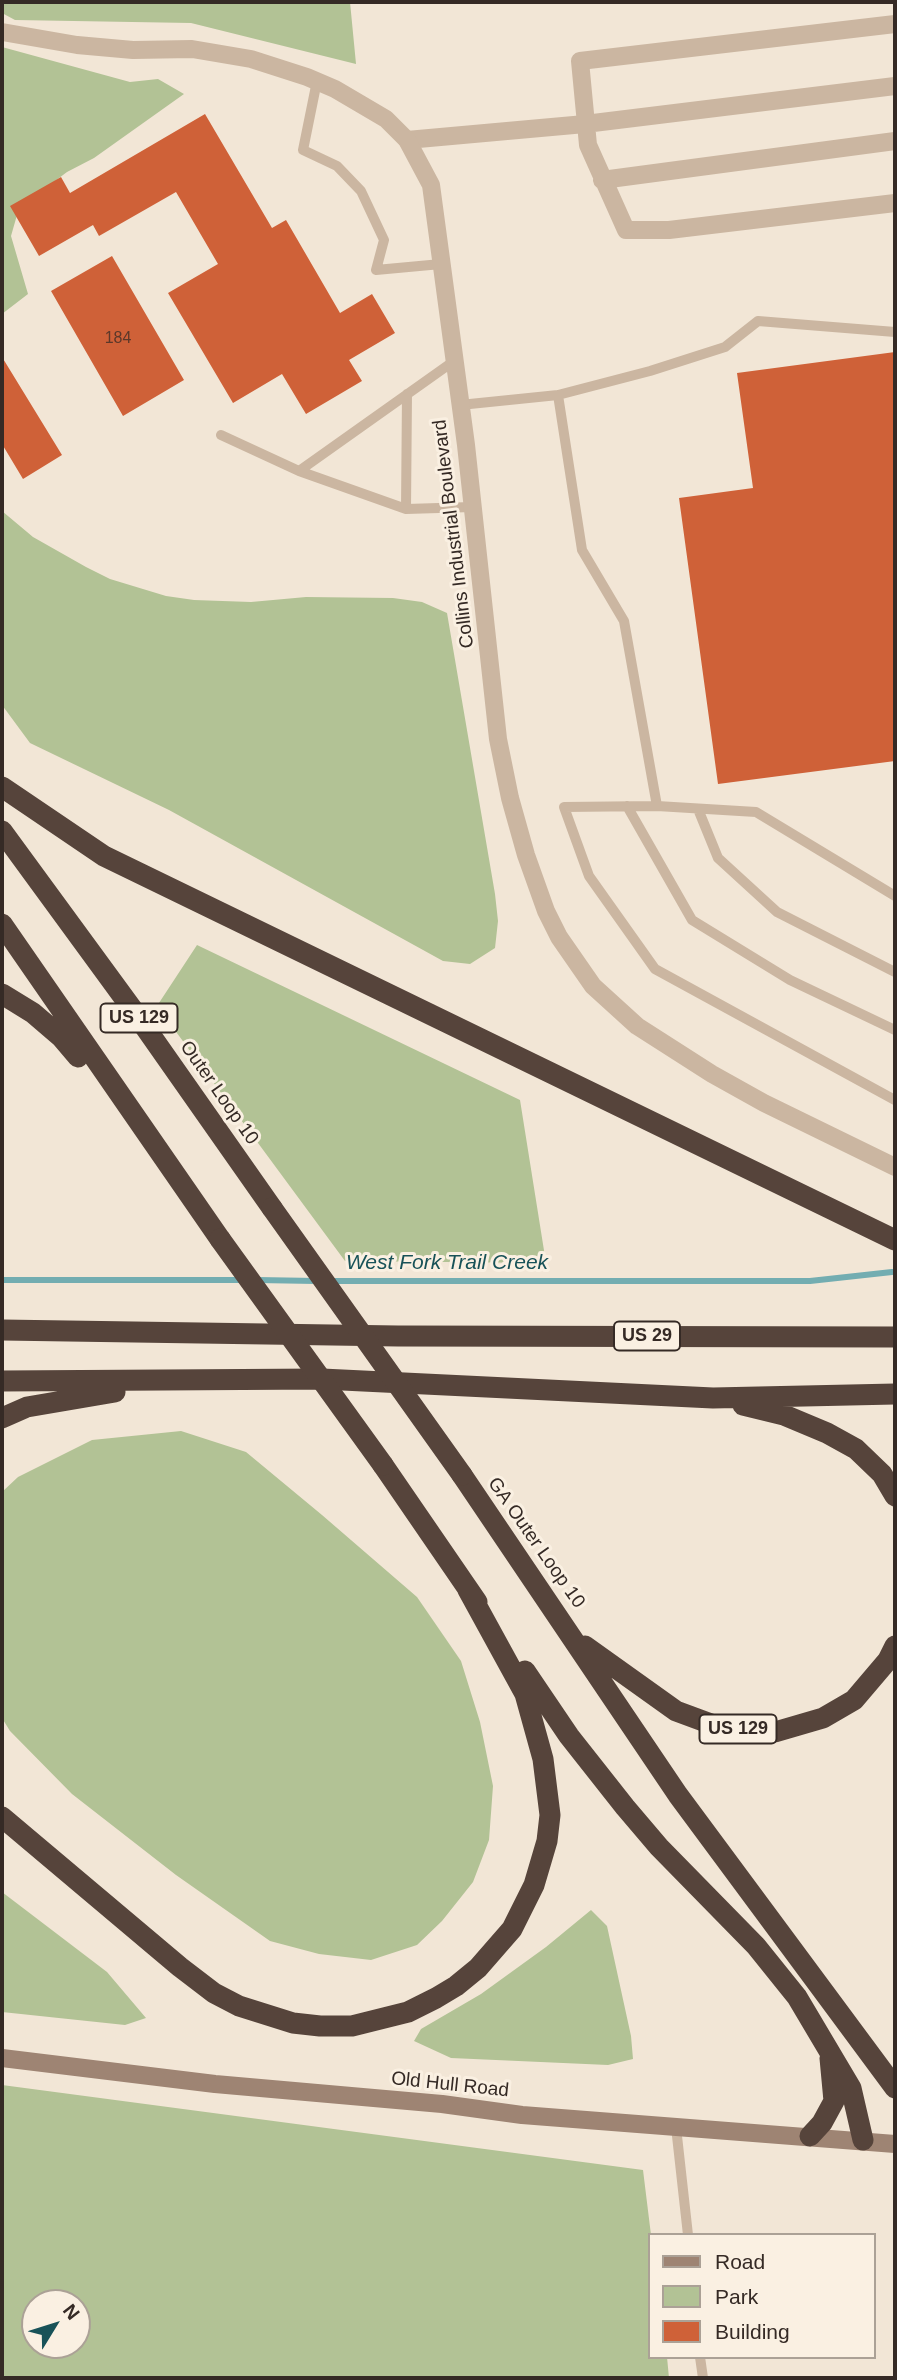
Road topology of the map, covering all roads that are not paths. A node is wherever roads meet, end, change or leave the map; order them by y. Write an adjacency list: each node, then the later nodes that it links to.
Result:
1 (895, 24): 5 (street)
2 (2, 32): 3 (street, Collins Industrial Boulevard)
3 (317, 82): 6 (street, Collins Industrial Boulevard); 10 (lane)
4 (895, 86): 5 (street)
5 (585, 124): 6 (street); 8 (street)
6 (407, 140): 10 (street, Collins Industrial Boulevard)
7 (895, 141): 8 (street)
8 (602, 180): 9 (street)
9 (895, 202)
10 (441, 264): 12 (street, Collins Industrial Boulevard)
11 (895, 332): 14 (lane)
12 (454, 361): 13 (lane); 15 (street, Collins Industrial Boulevard)
13 (407, 394): 17 (lane); 19 (lane)
14 (558, 395): 15 (lane); 22 (lane)
15 (460, 405): 18 (street, Collins Industrial Boulevard)
16 (221, 435): 17 (lane)
17 (299, 471): 19 (lane)
18 (472, 507): 19 (lane); 32 (street, Collins Industrial Boulevard)
19 (406, 509)
20 (2, 787): 33 (highway)
21 (627, 806): 22 (lane); 29 (lane); 30 (lane)
22 (657, 806): 23 (lane)
23 (698, 809): 25 (lane); 27 (lane)
24 (2, 831): 41 (highway, Outer Loop 10 / US 129, bridge)
25 (895, 896)
26 (2, 924): 31 (highway)
27 (895, 972)
28 (2, 994): 31 (highway)
29 (895, 1030)
30 (895, 1100)
31 (160, 1156): 43 (highway, bridge)
32 (895, 1167)
33 (895, 1240)
34 (2, 1330): 35 (highway, US 29)
35 (895, 1337)
36 (2, 1381): 37 (highway)
37 (193, 1381): 39 (highway); 40 (highway)
38 (895, 1394): 39 (highway)
39 (713, 1398): 42 (highway)
40 (2, 1418)
41 (462, 1475): 44 (highway, GA Outer Loop 10 / US 129)
42 (895, 1496)
43 (468, 1590): 46 (highway); 47 (highway)
44 (573, 1637): 45 (highway, US 129); 49 (highway, GA Outer Loop 10)
45 (895, 1646)
46 (2, 1816)
47 (829, 2049): 51 (highway); 52 (highway)
48 (2, 2058): 50 (main road, Old Hull Road)
49 (895, 2088)
50 (676, 2127): 51 (main road, Old Hull Road); 54 (lane)
51 (810, 2136): 52 (main road, Old Hull Road)
52 (863, 2140): 53 (main road, Old Hull Road)
53 (895, 2144)
54 (688, 2233)
55 (700, 2359): 56 (lane)
56 (703, 2378)

